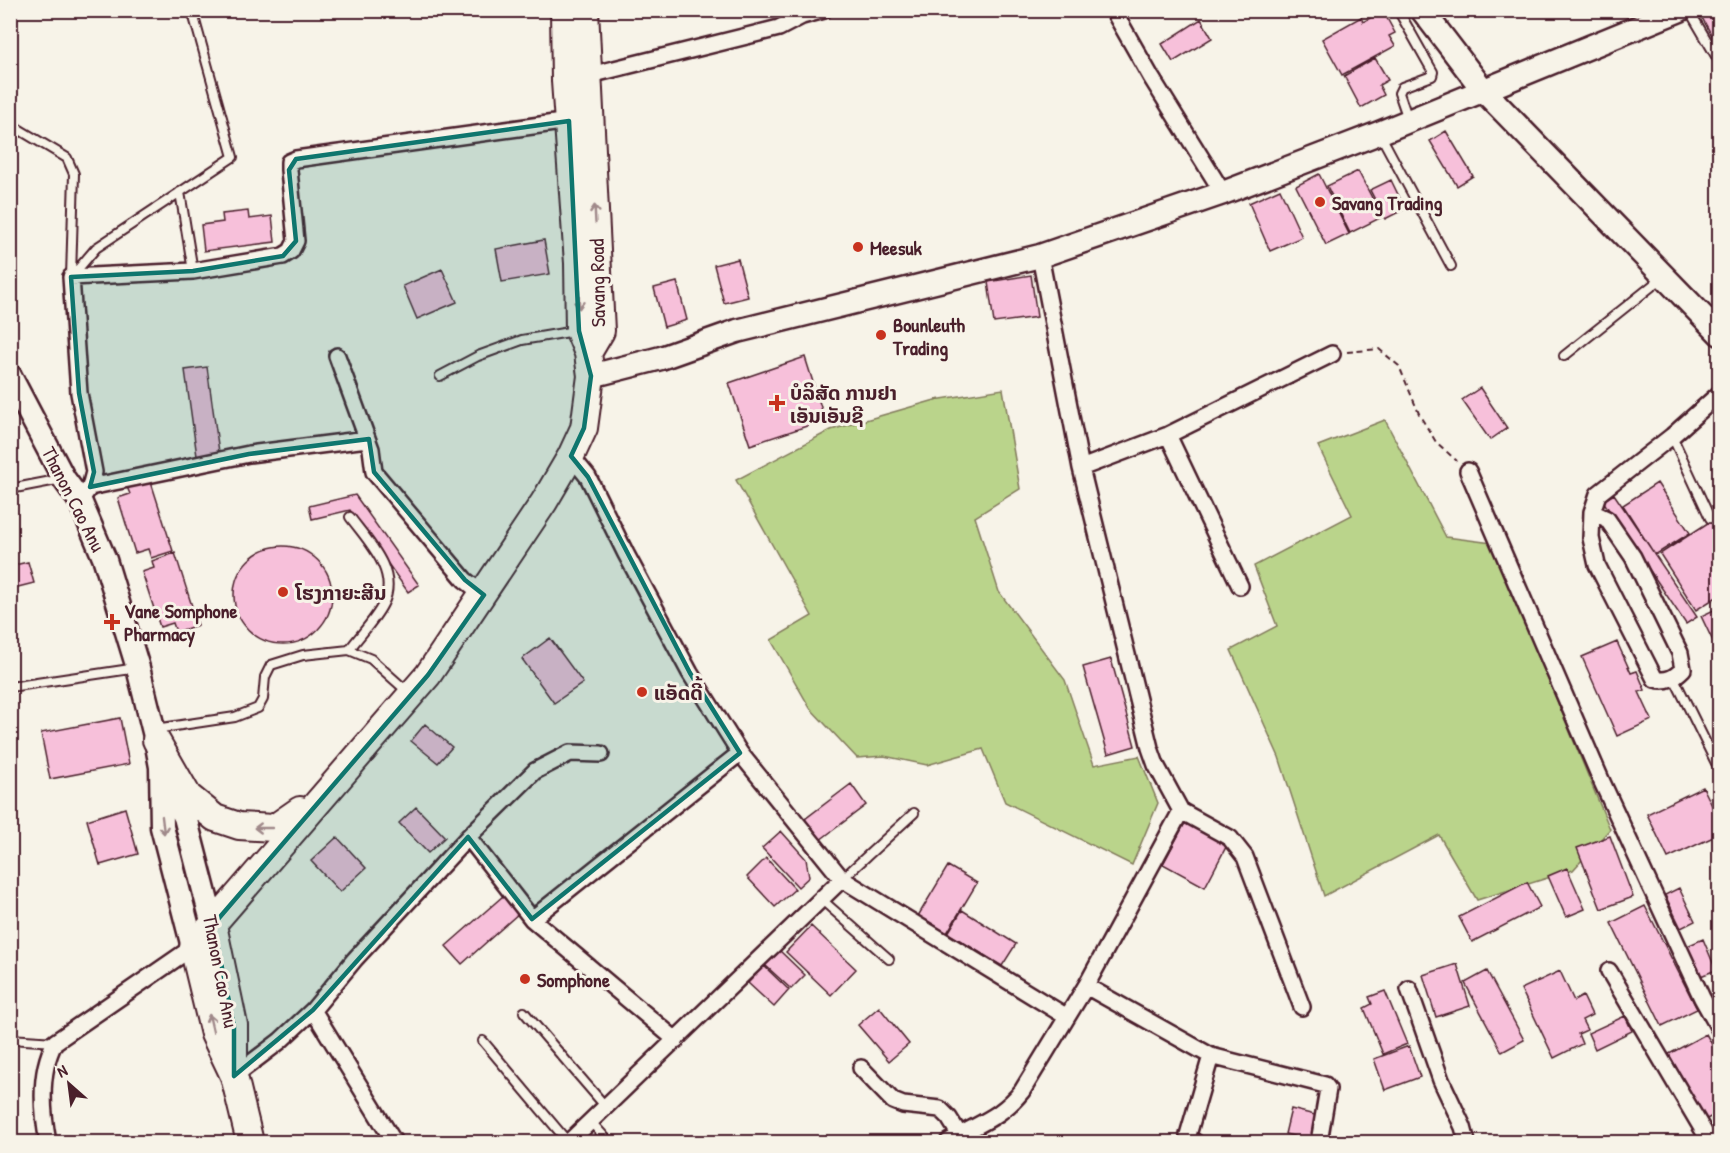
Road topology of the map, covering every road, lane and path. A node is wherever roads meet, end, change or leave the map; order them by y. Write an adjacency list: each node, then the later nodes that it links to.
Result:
1 (192, 10): 17 (lane)
2 (564, 10): 11 (main road, Savang Road)
3 (585, 10): 11 (main road, Savang Road)
4 (824, 10): 11 (street)
5 (1113, 10): 18 (street)
6 (1398, 10): 13 (lane)
7 (1422, 10): 12 (street)
8 (1680, 10): 12 (street)
9 (1689, 10): 10 (lane)
10 (1719, 63)
11 (576, 78): 14 (main road, Savang Road); 25 (main road, Savang Road, one-way to 11)
12 (1484, 91): 13 (street); 23 (street)
13 (1409, 120): 16 (street)
14 (569, 121): 21 (street); 25 (main road, Savang Road, one-way to 25)
15 (10, 124): 22 (lane)
16 (1379, 133): 18 (street); 20 (lane)
17 (180, 192): 21 (lane); 22 (lane)
18 (1223, 193): 19 (street)
19 (1040, 256): 25 (street); 36 (street)
20 (1451, 266)
21 (193, 271): 22 (street)
22 (71, 277): 40 (street)
23 (1664, 277): 24 (street); 28 (lane)
24 (1719, 334)
25 (586, 353): 29 (lane); 35 (main road)
26 (1332, 354): 32 (street); 37 (path)
27 (337, 356): 34 (street)
28 (1564, 356)
29 (440, 375)
30 (10, 376): 38 (street, Thanon Cao Anu)
31 (1719, 393): 33 (street)
32 (1168, 435): 36 (street); 44 (street)
33 (1672, 436): 41 (street); 43 (lane)
34 (367, 440): 40 (street); 45 (street)
35 (571, 456): 45 (main road); 52 (street)
36 (1081, 468): 57 (street)
37 (1468, 471): 73 (street)
38 (64, 479): 39 (lane); 40 (street, Thanon Cao Anu)
39 (10, 489)
40 (85, 494): 47 (street, Thanon Cao Anu)
41 (1592, 512): 48 (street); 48 (street)
42 (350, 517): 46 (lane)
43 (1710, 518)
44 (1240, 586)
45 (484, 595): 50 (main road)
46 (349, 650): 50 (lane); 51 (lane)
47 (138, 668): 49 (lane); 51 (street, Thanon Cao Anu)
48 (1674, 678): 54 (lane)
49 (10, 687)
50 (411, 694): 56 (main road)
51 (155, 734): 55 (street, Thanon Cao Anu); 56 (main road, one-way to 51)
52 (740, 753): 60 (street); 62 (street)
53 (601, 754): 59 (street)
54 (1716, 763)
55 (161, 767): 63 (street, Thanon Cao Anu); 64 (street, Thanon Cao Anu, one-way to 64)
56 (344, 773): 63 (main road)
57 (1181, 811): 67 (street); 69 (street)
58 (914, 813): 60 (lane)
59 (468, 837): 62 (street); 70 (street)
60 (842, 879): 61 (street); 72 (street)
61 (821, 899): 65 (lane); 75 (street)
62 (532, 919): 75 (street)
63 (213, 925): 64 (main road); 80 (main road, Thanon Cao Anu)
64 (193, 947): 77 (street); 80 (main road, Thanon Cao Anu, one-way to 64)
65 (889, 959)
66 (1609, 971): 92 (street)
67 (1086, 986): 72 (street); 78 (street)
68 (1409, 989): 91 (street)
69 (1302, 1007)
70 (313, 1010): 80 (street); 86 (street)
71 (524, 1012): 81 (lane)
72 (1066, 1017): 83 (street)
73 (1719, 1029)
74 (10, 1039): 77 (lane)
75 (676, 1040): 81 (street)
76 (483, 1041): 87 (lane)
77 (55, 1042): 84 (street)
78 (1211, 1056): 89 (street); 90 (street)
79 (861, 1068): 83 (street)
80 (234, 1076): 85 (main road, Thanon Cao Anu)
81 (606, 1107): 82 (street)
82 (591, 1122): 87 (street); 88 (lane)
83 (957, 1140)
84 (48, 1143)
85 (250, 1143)
86 (394, 1143)
87 (568, 1143)
88 (609, 1143)
89 (1195, 1143)
90 (1319, 1143)
91 (1467, 1143)
92 (1710, 1143)

